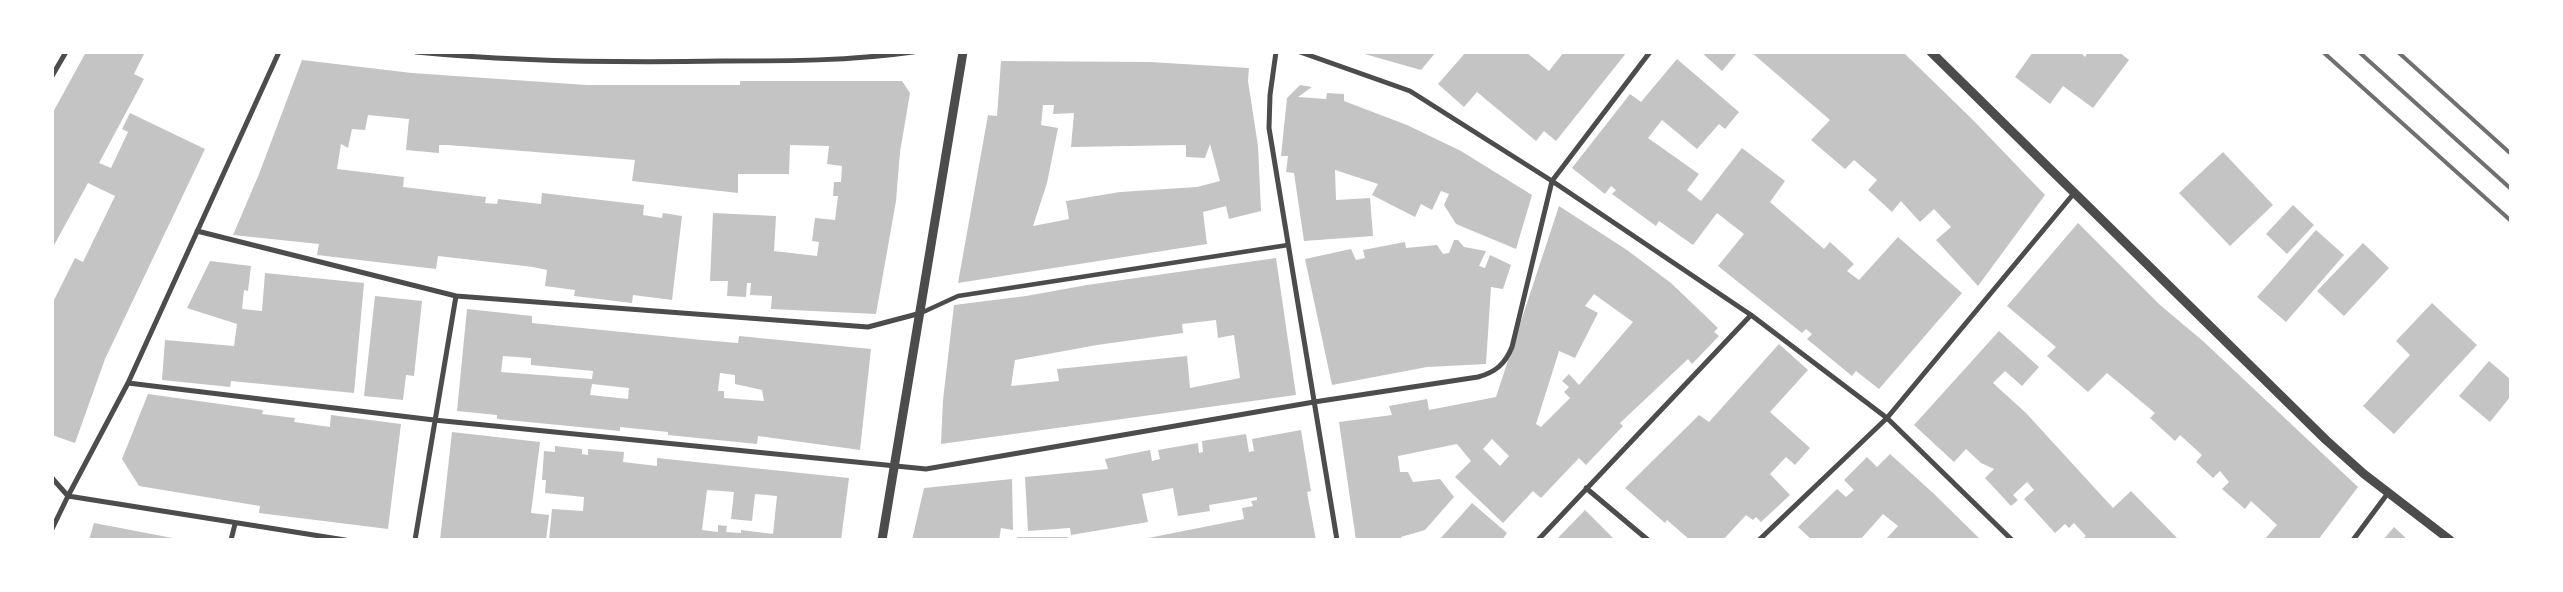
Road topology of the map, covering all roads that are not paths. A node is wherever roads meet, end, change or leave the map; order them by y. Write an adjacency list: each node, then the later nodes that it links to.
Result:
1 (66, 52): 10 (street)
2 (278, 52): 13 (street)
3 (416, 52): 4 (street)
4 (913, 52)
5 (963, 52): 16 (street)
6 (1276, 52): 14 (street)
7 (1300, 52): 11 (street)
8 (1650, 52): 11 (street)
9 (1931, 52): 12 (street)
10 (52, 76)
11 (1552, 181): 17 (street); 19 (street)
12 (2076, 192): 20 (street); 25 (street)
13 (197, 232): 15 (street); 18 (street)
14 (1288, 244): 16 (street); 19 (street)
15 (456, 296): 16 (street); 21 (street)
16 (921, 313): 22 (street)
17 (1751, 315): 20 (street); 24 (street)
18 (128, 383): 21 (street); 26 (street)
19 (1314, 402): 22 (street); 33 (street)
20 (1886, 418): 36 (street); 37 (street)
21 (434, 420): 22 (street); 31 (street)
22 (894, 468): 32 (street)
23 (52, 478): 26 (street)
24 (1586, 488): 34 (street); 35 (street)
25 (2388, 493): 38 (street); 39 (street)
26 (68, 496): 27 (street); 28 (street)
27 (235, 524): 29 (street); 30 (street)
28 (52, 529)
29 (231, 540)
30 (345, 540)
31 (415, 540)
32 (882, 540)
33 (1337, 540)
34 (1538, 540)
35 (1648, 540)
36 (1759, 540)
37 (2012, 540)
38 (2353, 540)
39 (2450, 540)

